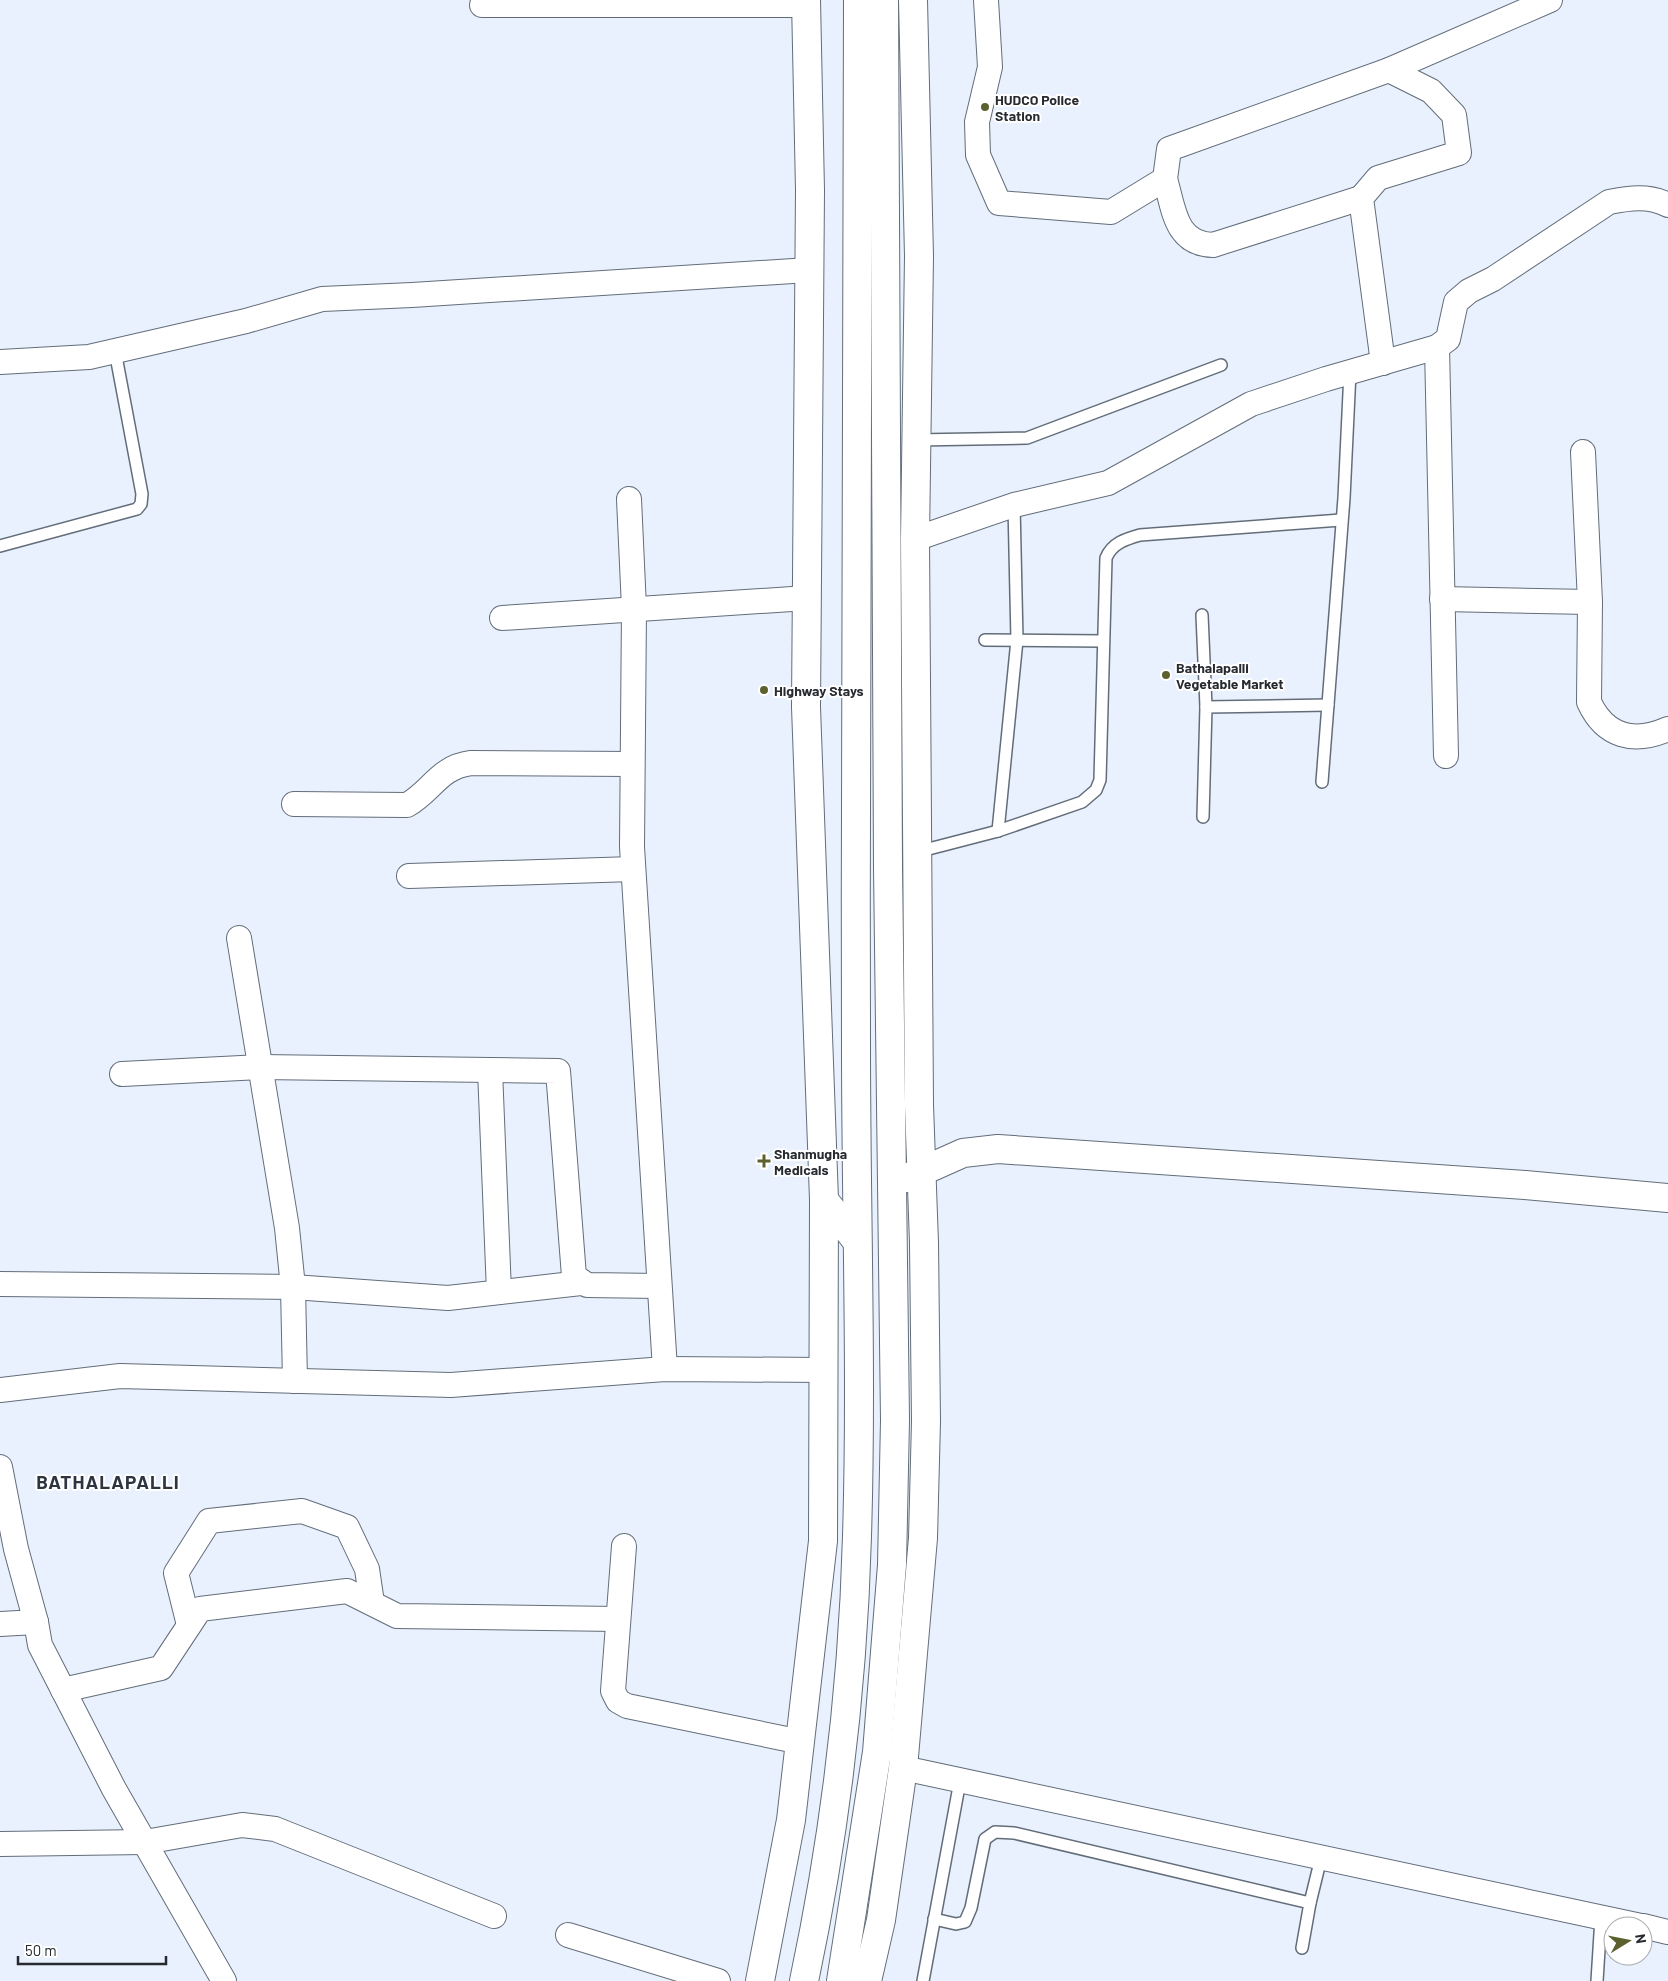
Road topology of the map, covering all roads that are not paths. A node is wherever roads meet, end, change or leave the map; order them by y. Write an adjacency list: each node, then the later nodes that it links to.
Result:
1 (858, 0): 55 (main road)
2 (884, 0): 52 (main road)
3 (913, 0): 19 (main road)
4 (986, 0): 9 (street)
5 (1550, 0): 8 (street)
6 (806, 3): 7 (street); 12 (main road)
7 (482, 5)
8 (1389, 70): 9 (street); 10 (street)
9 (1165, 179): 10 (street)
10 (1361, 198): 16 (street)
11 (1668, 204): 13 (street)
12 (809, 270): 14 (street); 26 (main road)
13 (1437, 348): 16 (street); 27 (street)
14 (115, 351): 15 (street); 25 (lane)
15 (0, 362)
16 (1382, 363): 18 (street)
17 (1220, 365): 19 (lane)
18 (1350, 372): 22 (street); 23 (lane)
19 (916, 440): 24 (main road)
20 (1583, 452): 28 (street)
21 (629, 499): 29 (street)
22 (1014, 505): 24 (street); 33 (lane)
23 (1341, 520): 34 (lane); 35 (lane)
24 (915, 539): 44 (main road)
25 (0, 546)
26 (807, 598): 29 (street); 54 (main road)
27 (1442, 599): 28 (street); 38 (street)
28 (1590, 602): 37 (street)
29 (634, 608): 31 (street); 39 (street)
30 (1202, 615): 36 (lane)
31 (502, 618)
32 (985, 640): 33 (lane)
33 (1017, 640): 34 (lane); 43 (lane)
34 (1104, 641): 43 (lane)
35 (1328, 705): 36 (lane); 40 (lane)
36 (1206, 707): 42 (lane)
37 (1668, 729)
38 (1446, 756)
39 (632, 764): 41 (street); 45 (street)
40 (1322, 782)
41 (294, 804)
42 (1203, 817)
43 (998, 831): 44 (lane)
44 (917, 852): 51 (main road)
45 (633, 869): 46 (street); 58 (street)
46 (409, 876)
47 (239, 938): 48 (street)
48 (260, 1066): 49 (street); 50 (street); 59 (street)
49 (490, 1070): 56 (street); 60 (street)
50 (122, 1074)
51 (922, 1170): 52 (main road); 53 (main road); 74 (main road)
52 (891, 1187): 91 (main road)
53 (1668, 1198)
54 (824, 1200): 55 (main road); 62 (main road)
55 (856, 1240): 90 (main road)
56 (581, 1283): 58 (street); 60 (street)
57 (0, 1284): 59 (street)
58 (659, 1286): 61 (street)
59 (293, 1288): 60 (street); 63 (street)
60 (499, 1292)
61 (665, 1369): 62 (street); 63 (street)
62 (823, 1370): 73 (main road)
63 (294, 1381): 64 (street)
64 (0, 1390)
65 (0, 1467): 69 (street)
66 (624, 1546): 68 (street)
67 (372, 1603): 68 (street); 71 (street); 71 (street)
68 (617, 1619): 73 (street)
69 (36, 1622): 70 (street); 72 (street)
70 (0, 1624)
71 (190, 1625): 72 (street)
72 (63, 1690): 76 (street)
73 (801, 1742): 89 (main road)
74 (903, 1768): 75 (street); 92 (main road)
75 (960, 1780): 78 (street); 82 (lane)
76 (144, 1842): 77 (street); 80 (street); 87 (street)
77 (0, 1844)
78 (1321, 1858): 79 (lane); 81 (street)
79 (1310, 1903): 82 (lane); 86 (lane)
80 (494, 1916)
81 (1601, 1918): 94 (lane)
82 (934, 1919): 93 (lane)
83 (1653, 1929): 84 (street)
84 (1668, 1932)
85 (568, 1935): 88 (street)
86 (1302, 1948)
87 (224, 1981)
88 (718, 1981)
89 (760, 1981)
90 (804, 1981)
91 (841, 1981)
92 (867, 1981)
93 (923, 1981)
94 (1597, 1981)

